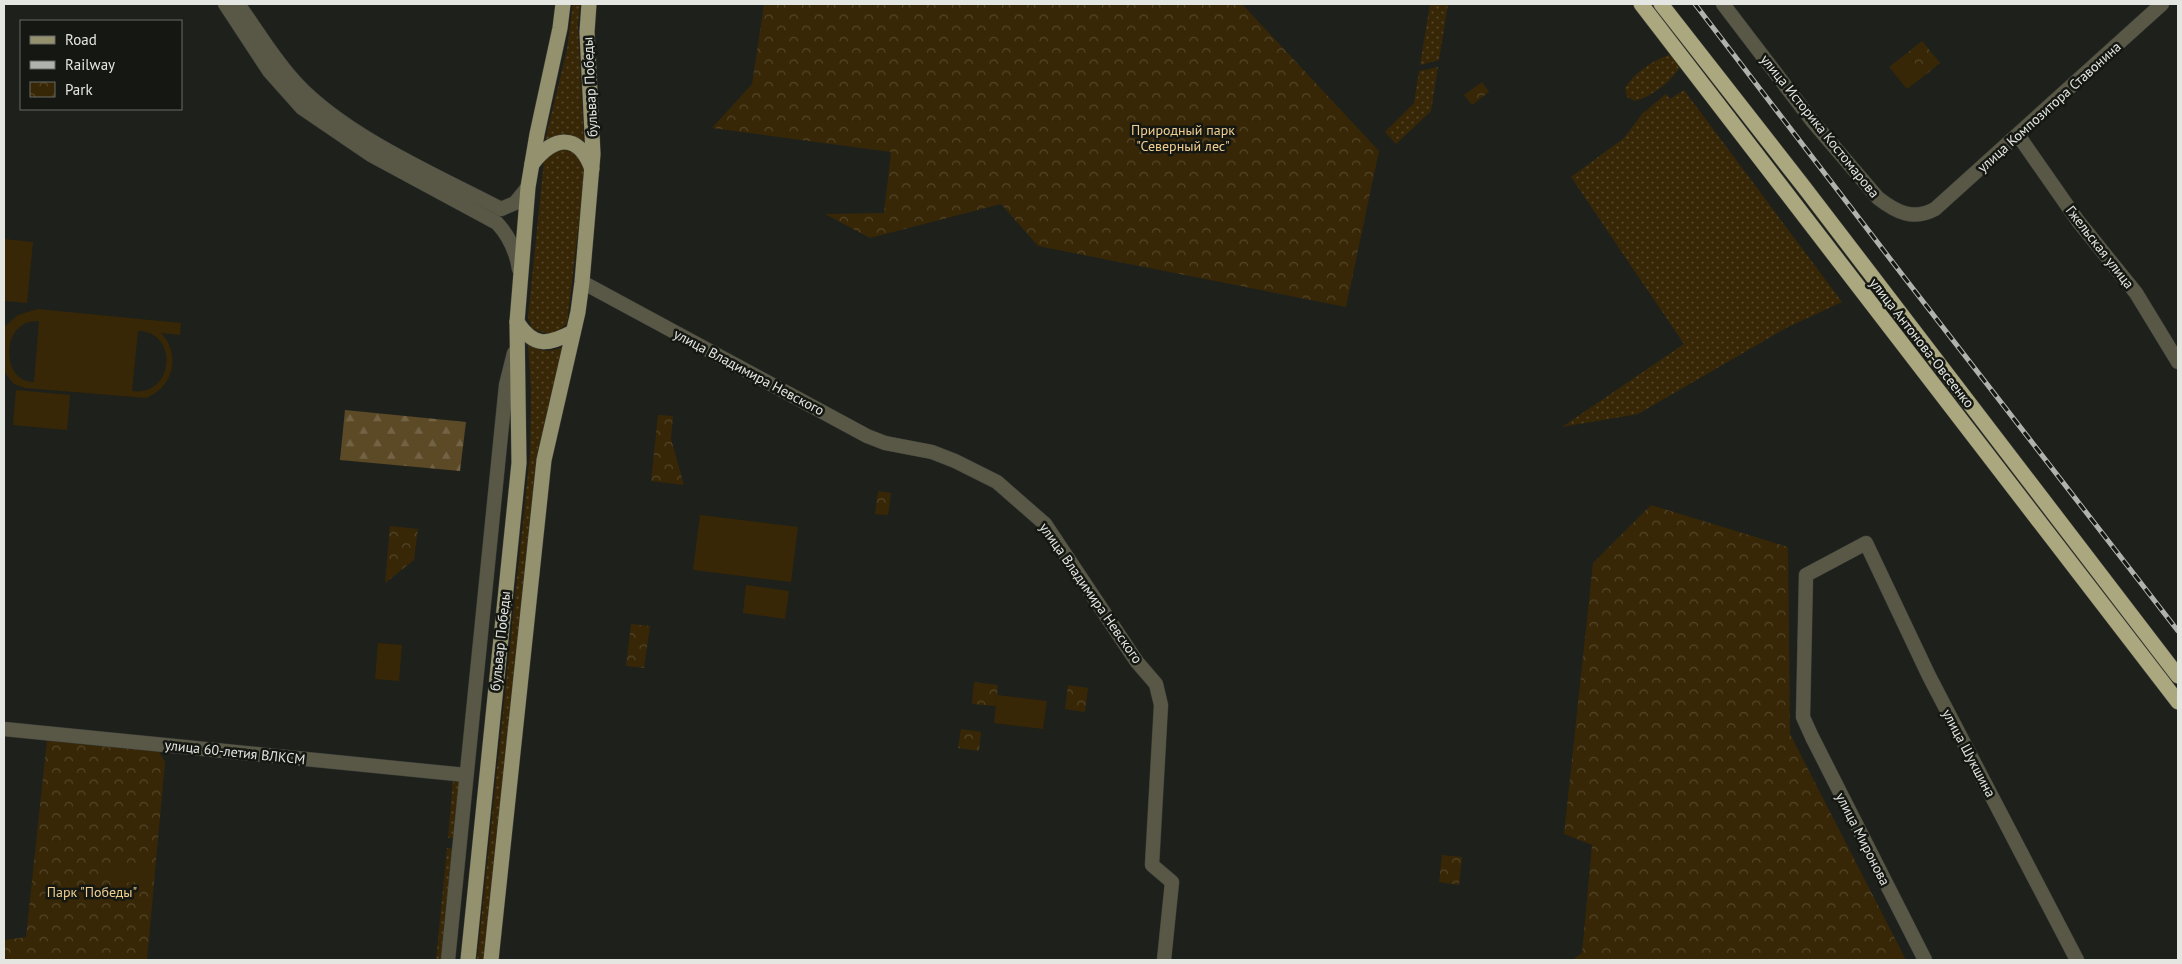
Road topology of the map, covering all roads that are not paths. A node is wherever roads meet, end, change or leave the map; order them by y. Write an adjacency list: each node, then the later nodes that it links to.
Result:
1 (225, 4): 14 (street)
2 (238, 4): 12 (street)
3 (563, 4): 10 (main road, бульвар Победы)
4 (589, 4): 11 (main road, бульвар Победы)
5 (1641, 4): 22 (highway, улица Антонова-Овсеенко)
6 (1661, 4): 20 (highway, улица Антонова-Овсеенко)
7 (1723, 4): 13 (street, улица Историка Костомарова)
8 (2162, 4): 9 (street, улица Композитора Ставонина)
9 (2018, 135): 13 (street, улица Композитора Ставонина); 19 (street, Гжельская улица)
10 (531, 165): 11 (main road, бульвар Победы); 12 (main road, бульвар Победы)
11 (592, 170): 15 (main road, бульвар Победы)
12 (528, 187): 14 (main road, бульвар Победы)
13 (1935, 209)
14 (520, 275): 16 (main road, бульвар Победы)
15 (582, 282): 17 (main road, бульвар Победы); 30 (street, улица Владимира Невского)
16 (517, 322): 17 (main road); 18 (main road, бульвар Победы)
17 (573, 332): 29 (main road, бульвар Победы)
18 (516, 345): 26 (street); 28 (main road, бульвар Победы)
19 (2178, 362)
20 (2068, 532): 22 (highway); 23 (highway, улица Антонова-Овсеенко)
21 (1866, 543): 31 (street, улица Миронова); 32 (street, улица Шукшина)
22 (2056, 544): 24 (highway, улица Антонова-Овсеенко)
23 (2178, 676)
24 (2178, 702)
25 (4, 730): 26 (street, улица 60-летия ВЛКСМ)
26 (466, 775): 27 (street)
27 (448, 960)
28 (468, 960)
29 (491, 960)
30 (1164, 960)
31 (1925, 960)
32 (2077, 960)

